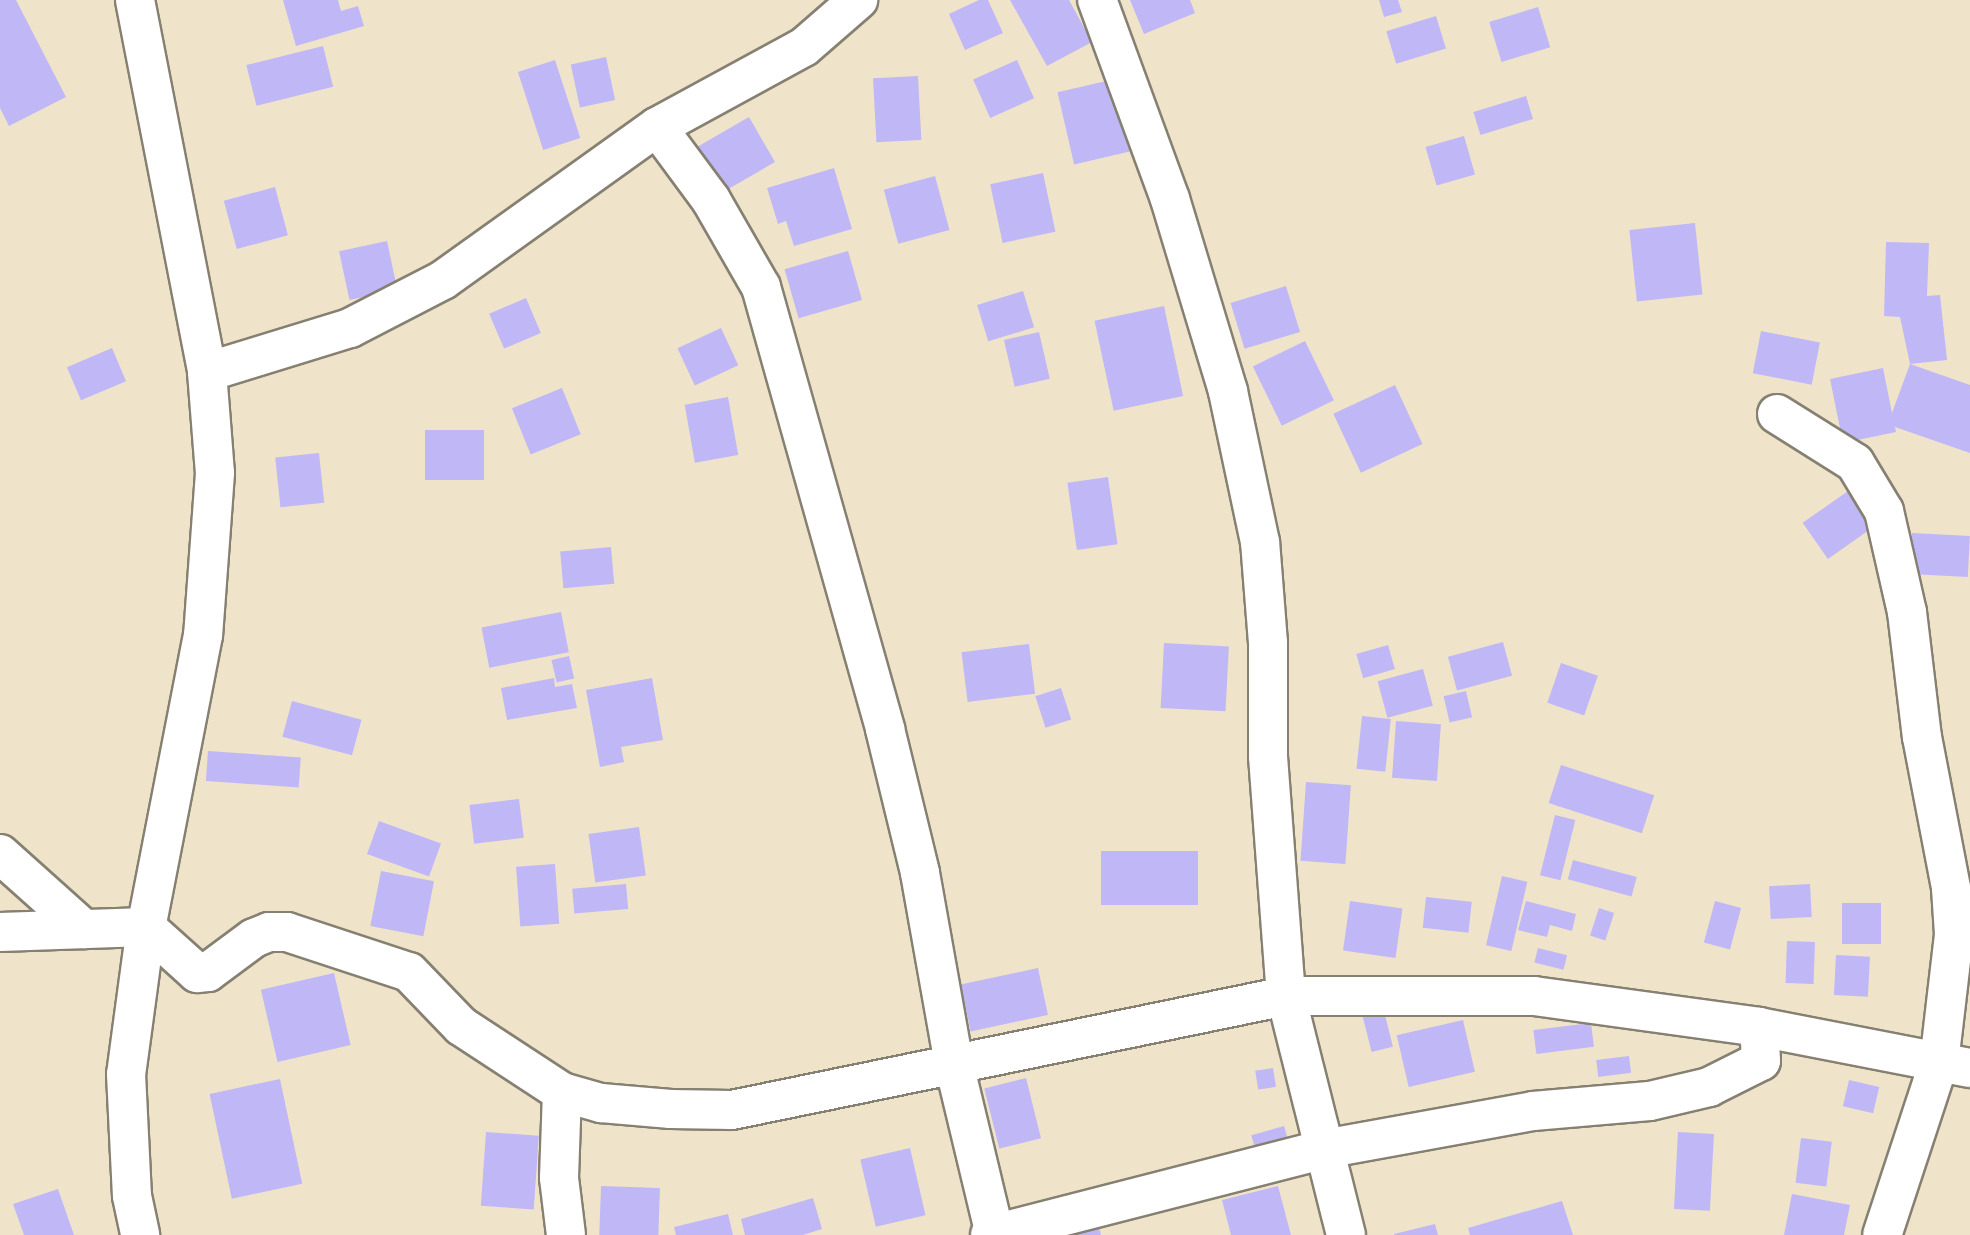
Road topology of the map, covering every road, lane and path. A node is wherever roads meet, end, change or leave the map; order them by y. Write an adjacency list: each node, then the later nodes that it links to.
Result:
1 (135, 0): 5 (street)
2 (858, 0): 4 (street)
3 (1097, 0): 11 (street)
4 (657, 127): 5 (street); 13 (street)
5 (207, 372): 8 (street)
6 (1777, 414): 14 (street)
7 (0, 854): 9 (street)
8 (146, 927): 9 (street); 15 (street); 19 (street)
9 (84, 929): 10 (street)
10 (0, 932)
11 (1286, 996): 12 (street); 13 (street); 16 (street)
12 (1759, 1027): 14 (street); 16 (street)
13 (954, 1064): 15 (street); 18 (street)
14 (1955, 1065): 23 (street)
15 (562, 1092): 17 (street)
16 (1325, 1149): 18 (street); 22 (street)
17 (559, 1178): 20 (street); 21 (street)
18 (993, 1234)
19 (140, 1235)
20 (543, 1235)
21 (566, 1235)
22 (1346, 1235)
23 (1882, 1235)

